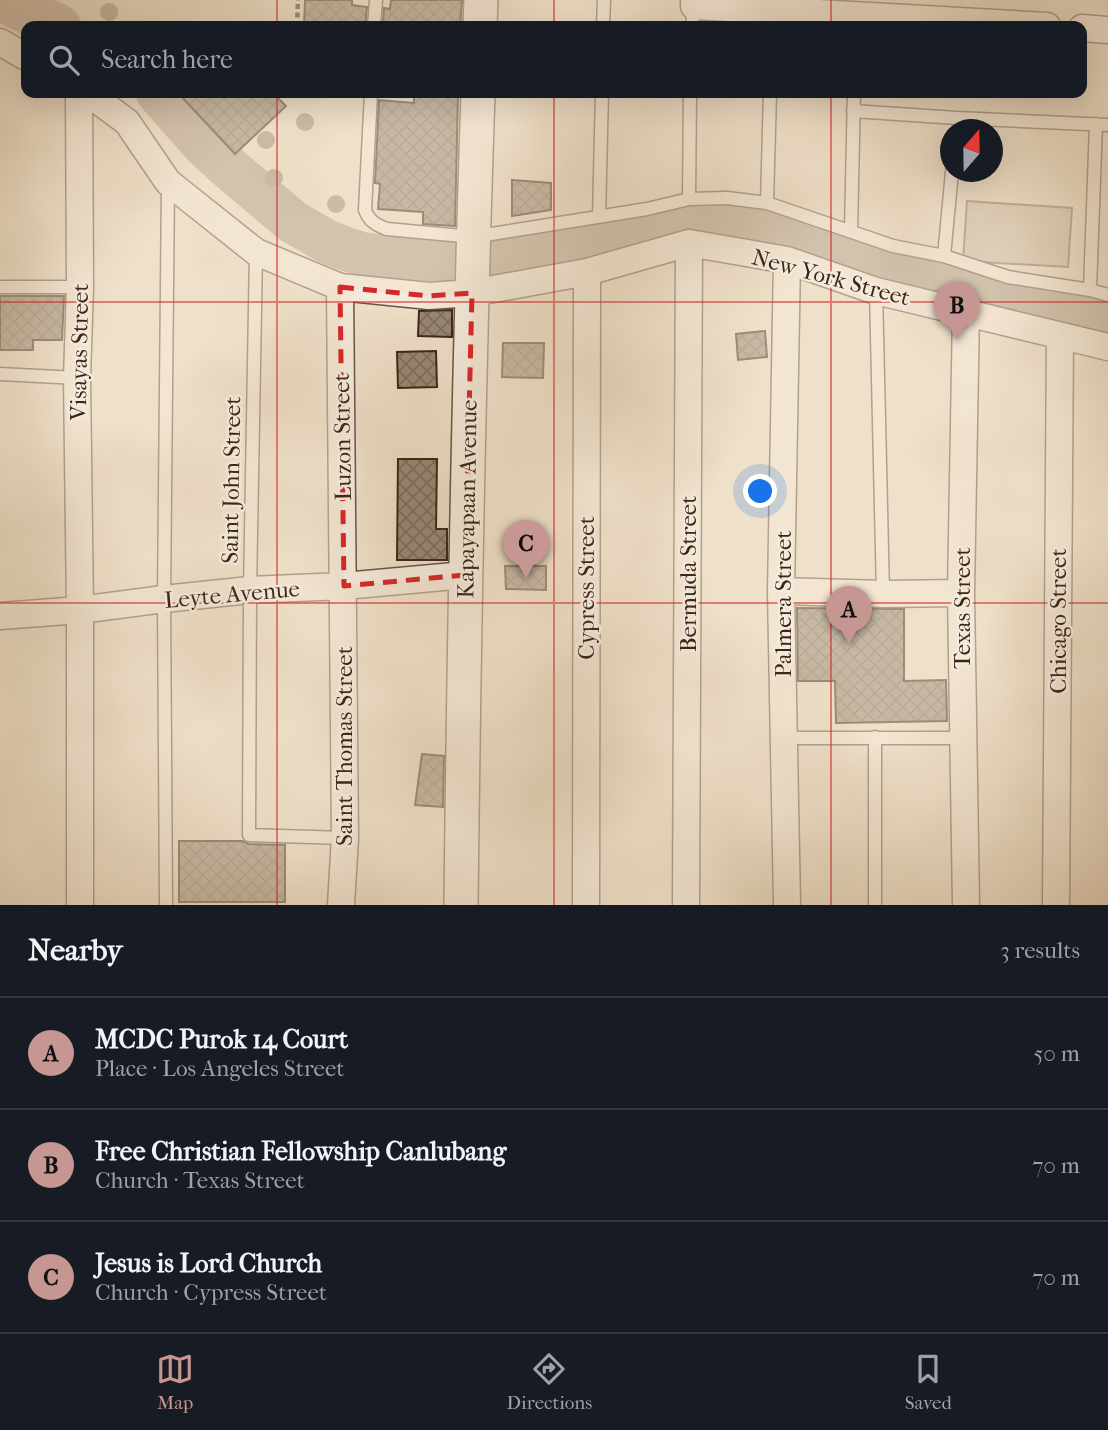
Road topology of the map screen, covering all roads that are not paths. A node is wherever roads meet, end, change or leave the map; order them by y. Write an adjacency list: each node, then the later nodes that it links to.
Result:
1 (376, 0): 7 (lane)
2 (481, 0): 8 (street)
3 (604, 0): 9 (lane)
4 (815, 6): 6 (street); 10 (street)
5 (694, 11): 6 (street)
6 (772, 19)
7 (374, 21)
8 (480, 21)
9 (603, 21)
10 (859, 21)
11 (1087, 28): 12 (street)
12 (1108, 30)
13 (0, 43): 14 (street)
14 (21, 54)
15 (79, 98): 40 (street, Visayas Street)
16 (95, 98): 27 (street, New York Street)
17 (370, 98): 37 (lane)
18 (478, 98): 37 (street, Kapayapaan Avenue)
19 (602, 98): 31 (lane)
20 (690, 98): 29 (lane)
21 (770, 98): 30 (lane)
22 (854, 98): 23 (lane)
23 (853, 111): 24 (lane); 32 (lane)
24 (940, 122)
25 (1003, 124): 26 (lane)
26 (1102, 125): 42 (lane)
27 (168, 182): 34 (street, New York Street); 56 (lane)
28 (951, 182): 35 (lane)
29 (689, 199): 30 (lane); 31 (lane)
30 (767, 204): 32 (lane)
31 (599, 217): 37 (lane)
32 (851, 231): 35 (lane)
33 (689, 243): 36 (street, New York Street); 38 (street, New York Street); 68 (street, Bermuda Street)
34 (256, 252): 41 (street, New York Street); 52 (lane, Saint John Street)
35 (944, 256): 42 (lane)
36 (787, 260): 43 (street, New York Street); 53 (street, Palmera Street)
37 (472, 262): 38 (street, New York Street); 41 (street, New York Street); 50 (street, Kapayapaan Avenue)
38 (587, 272): 67 (street, Cypress Street)
39 (0, 286): 40 (lane)
40 (80, 287): 49 (street, Visayas Street)
41 (340, 287): 51 (street, Luzon Street)
42 (1090, 289): 44 (lane)
43 (876, 291): 45 (street, New York Street); 55 (lane)
44 (1108, 295)
45 (966, 312): 46 (street, New York Street); 54 (street, Texas Street)
46 (1060, 336): 47 (street, New York Street); 72 (street, Chicago Street)
47 (1108, 347)
48 (0, 374): 49 (lane)
49 (77, 378): 57 (street, Visayas Street)
50 (465, 575): 51 (street, Leyte Avenue); 66 (street, Kapayapaan Avenue)
51 (344, 586): 52 (street, Leyte Avenue); 62 (street, Saint Thomas Street)
52 (250, 590): 56 (street, Leyte Avenue); 62 (lane, Saint John Street)
53 (781, 591): 55 (street); 60 (street, Palmera Street)
54 (961, 593): 55 (street); 61 (street, Texas Street)
55 (883, 594)
56 (164, 599): 57 (street, Leyte Avenue); 64 (lane)
57 (80, 610): 58 (street, Leyte Avenue); 63 (street, Visayas Street)
58 (0, 616)
59 (876, 737): 60 (lane); 61 (lane); 70 (lane)
60 (783, 738): 69 (street, Palmera Street)
61 (963, 738): 71 (street, Texas Street)
62 (345, 838): 65 (street, Saint Thomas Street)
63 (80, 905)
64 (166, 905)
65 (341, 905)
66 (461, 905)
67 (586, 905)
68 (686, 905)
69 (787, 905)
70 (875, 905)
71 (966, 905)
72 (1056, 905)

